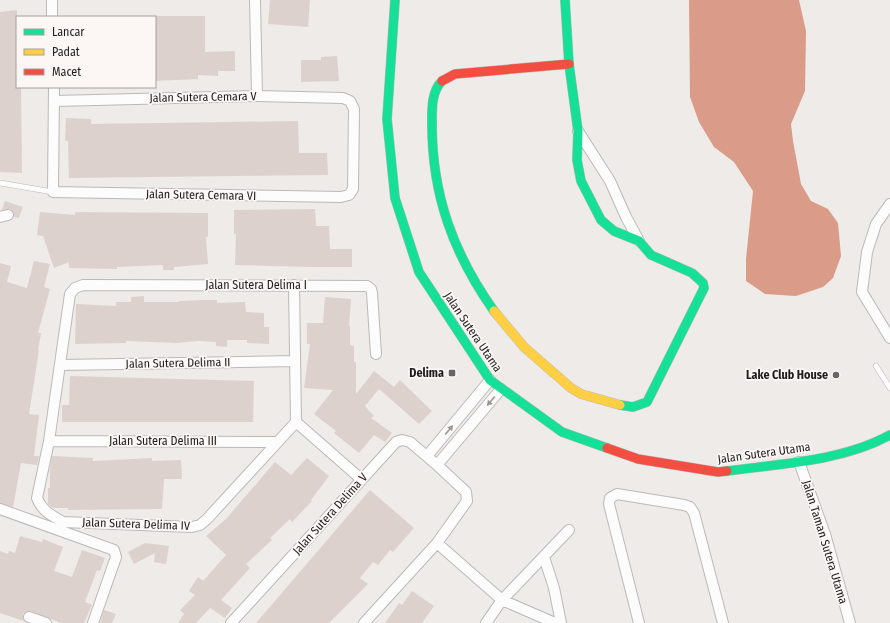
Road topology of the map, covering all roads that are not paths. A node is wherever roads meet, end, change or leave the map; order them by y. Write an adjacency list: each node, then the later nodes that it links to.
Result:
1 (52, 0): 5 (street)
2 (256, 0): 8 (street)
3 (395, 0): 22 (street, Jalan Sutera Utama)
4 (565, 0): 6 (street)
5 (52, 16)
6 (569, 64): 10 (street); 15 (street)
7 (54, 88): 9 (street)
8 (257, 96): 9 (street, Jalan Sutera Cemara V); 13 (street, Jalan Sutera Cemara V)
9 (55, 101): 12 (street)
10 (578, 131): 15 (street); 15 (street)
11 (0, 183): 12 (lane)
12 (53, 192): 13 (street, Jalan Sutera Cemara VI)
13 (349, 195)
14 (890, 204): 17 (street)
15 (639, 241)
16 (294, 285): 18 (street, Jalan Sutera Delima I); 19 (street); 20 (street, Jalan Sutera Delima I)
17 (890, 338)
18 (376, 354)
19 (295, 361): 20 (street, Jalan Sutera Delima II); 25 (street)
20 (61, 365): 27 (street)
21 (876, 366): 24 (lane)
22 (490, 380): 23 (street, Jalan Sutera Utama); 29 (street, one-way to 22)
23 (501, 388): 30 (street, Jalan Sutera Utama); 31 (street, one-way to 31)
24 (890, 388)
25 (296, 422): 28 (street, Jalan Sutera Delima IV); 32 (street)
26 (890, 435): 30 (street, Jalan Sutera Utama)
27 (49, 441): 28 (street, Jalan Sutera Delima III); 28 (street, Jalan Sutera Delima IV)
28 (276, 442)
29 (427, 456): 31 (street, Jalan Sutera Delima V); 32 (street, Jalan Sutera Delima V)
30 (799, 462): 48 (street, Jalan Taman Sutera Utama)
31 (437, 465): 35 (street, Jalan Sutera Delima V)
32 (361, 479): 41 (street, Jalan Sutera Delima V)
33 (0, 509): 40 (street)
34 (569, 530): 36 (street)
35 (437, 543): 37 (street); 42 (street)
36 (544, 557): 37 (street); 45 (street)
37 (502, 600): 43 (street); 44 (street)
38 (29, 617): 39 (street)
39 (46, 623)
40 (93, 623)
41 (231, 623)
42 (364, 623)
43 (486, 623)
44 (555, 623)
45 (561, 623)
46 (639, 623): 47 (street)
47 (723, 623)
48 (850, 623)

